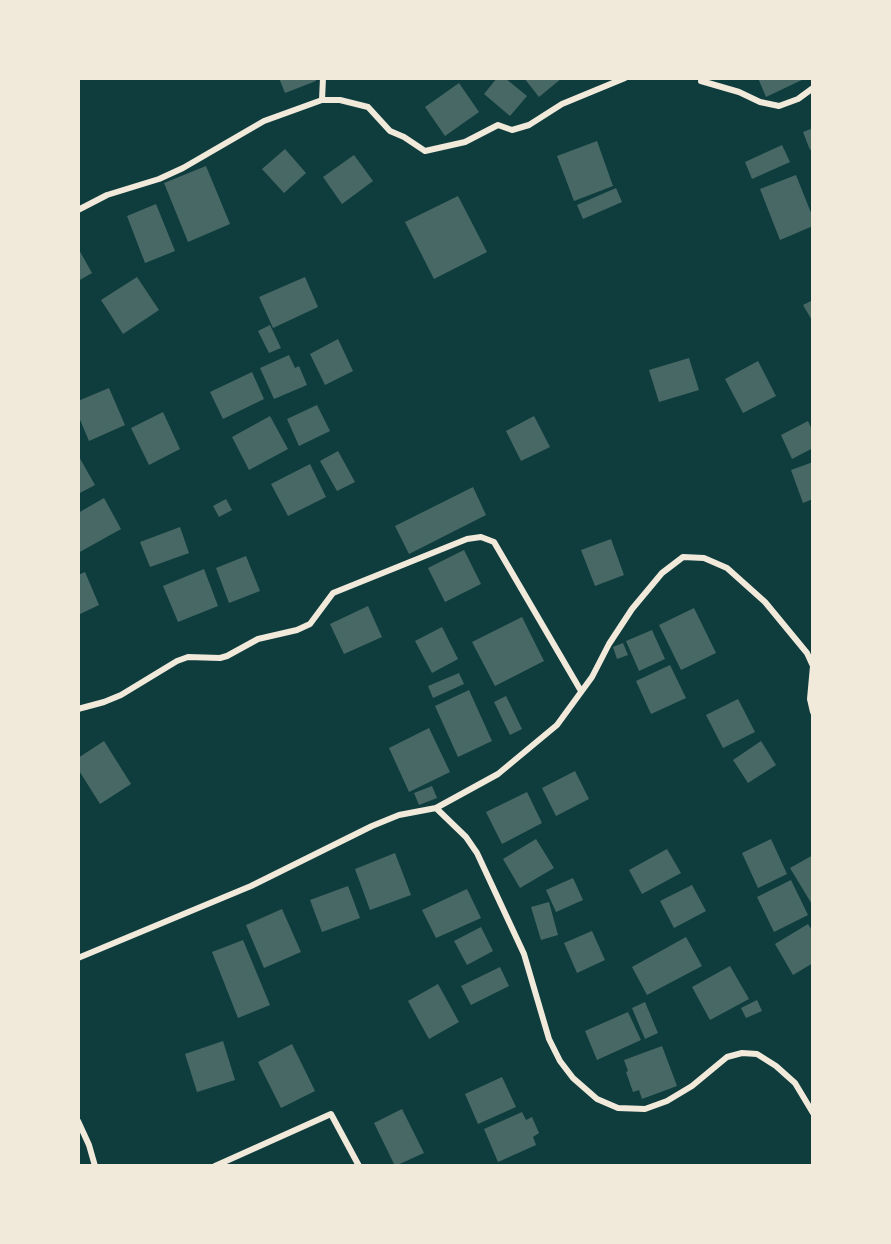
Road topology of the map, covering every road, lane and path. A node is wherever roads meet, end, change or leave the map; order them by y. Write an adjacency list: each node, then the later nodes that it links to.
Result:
1 (323, 78): 5 (street)
2 (625, 78): 5 (street)
3 (701, 81): 4 (street)
4 (813, 88)
5 (322, 100): 6 (street)
6 (78, 210)
7 (581, 691): 8 (street); 9 (street); 10 (street)
8 (78, 709)
9 (813, 712)
10 (436, 808): 11 (street); 12 (street)
11 (78, 958)
12 (813, 1113)
13 (78, 1121): 14 (street)
14 (95, 1166)
15 (215, 1166): 16 (street)
16 (359, 1166)

